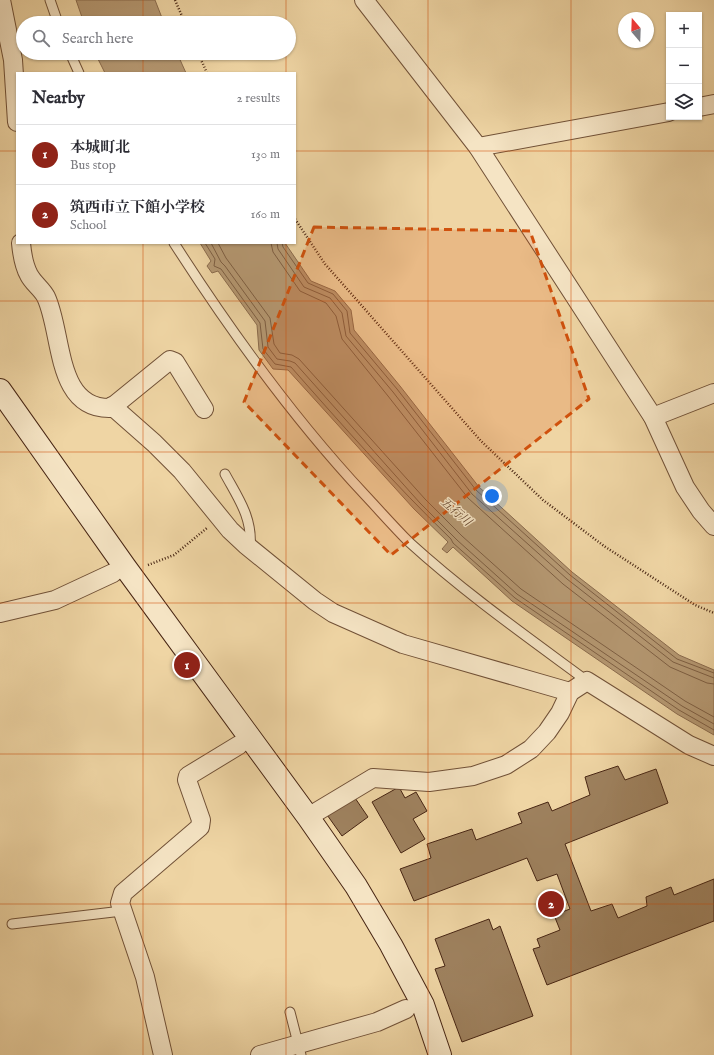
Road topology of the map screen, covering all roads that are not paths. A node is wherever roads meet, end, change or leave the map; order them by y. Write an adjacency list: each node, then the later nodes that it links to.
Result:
1 (1, 0): 8 (street)
2 (50, 0): 4 (lane)
3 (364, 0): 11 (street)
4 (56, 16)
5 (73, 60): 6 (lane)
6 (79, 72)
7 (714, 104): 9 (street)
8 (16, 106)
9 (702, 106)
10 (666, 113): 11 (street)
11 (478, 147): 18 (street)
12 (21, 244): 16 (street)
13 (175, 244): 24 (lane)
14 (0, 390): 28 (street)
15 (714, 394): 18 (street)
16 (112, 406): 17 (street); 21 (street)
17 (204, 409)
18 (653, 417): 20 (street)
19 (225, 474): 21 (lane)
20 (714, 526)
21 (250, 549): 25 (street)
22 (113, 573): 23 (street)
23 (0, 613)
24 (587, 681): 25 (street); 27 (street)
25 (570, 692): 28 (street)
26 (239, 745): 29 (street)
27 (714, 756)
28 (308, 817): 36 (street)
29 (122, 911): 30 (lane); 34 (street)
30 (12, 924)
31 (406, 1009): 33 (street)
32 (290, 1012): 33 (lane)
33 (299, 1050): 35 (street)
34 (163, 1055)
35 (260, 1055)
36 (440, 1055)

